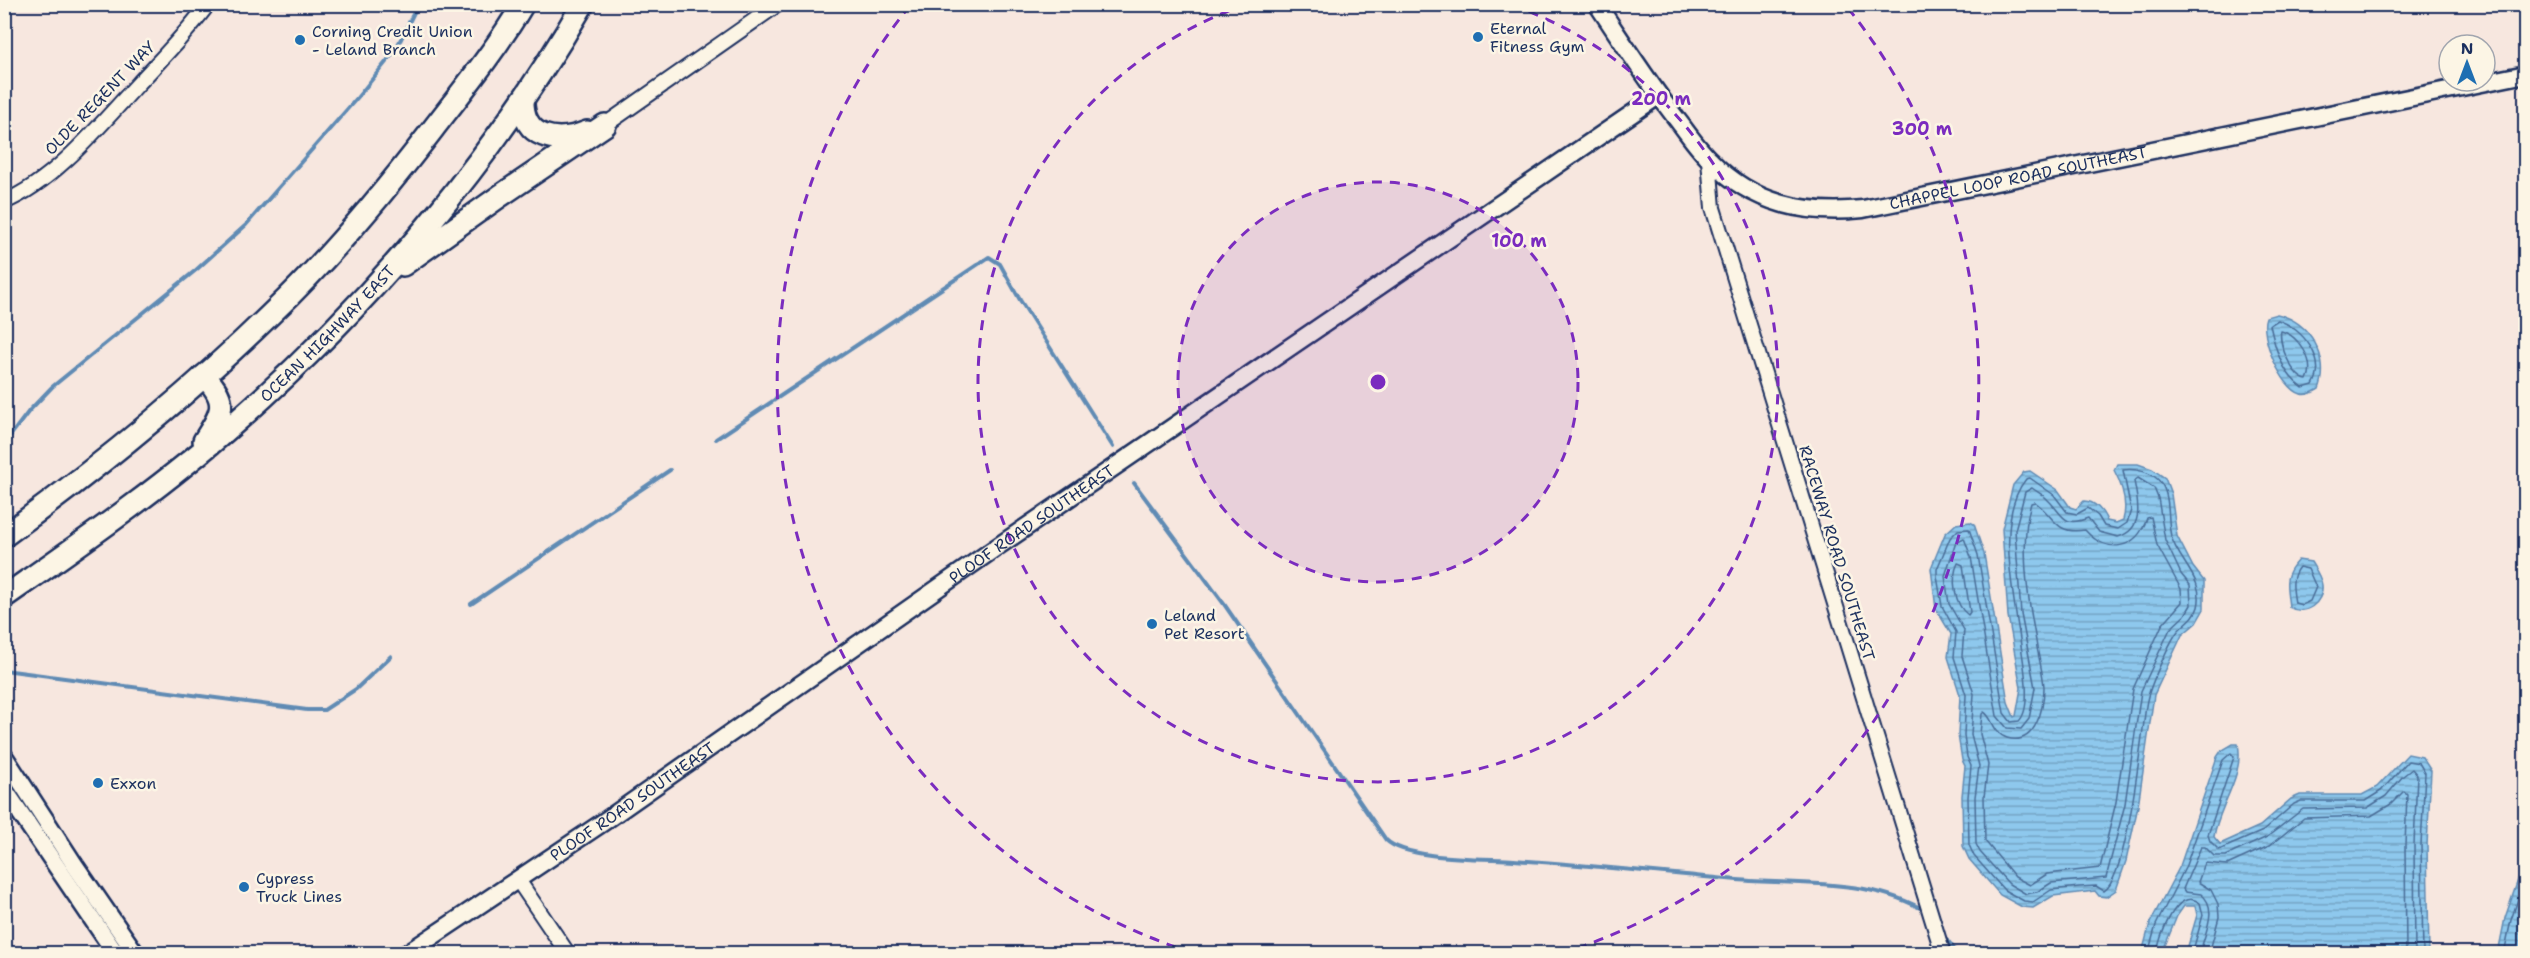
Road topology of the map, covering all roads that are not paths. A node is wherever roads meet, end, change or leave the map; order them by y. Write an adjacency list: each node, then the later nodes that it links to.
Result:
1 (207, 4): 11 (street, OLDE REGENT WAY)
2 (583, 4): 8 (highway, OCEAN HIGHWAY EAST)
3 (778, 4): 9 (street)
4 (1597, 4): 7 (street, CHAPPEL LOOP ROAD SOUTHEAST)
5 (520, 7): 13 (highway)
6 (2526, 74): 10 (street, CHAPPEL LOOP ROAD SOUTHEAST)
7 (1658, 96): 10 (street, CHAPPEL LOOP ROAD SOUTHEAST); 21 (street, PLOOF ROAD SOUTHEAST)
8 (523, 100): 9 (highway); 12 (highway, OCEAN HIGHWAY EAST)
9 (604, 125): 12 (highway)
10 (1709, 160): 26 (street, RACEWAY ROAD SOUTHEAST)
11 (4, 202)
12 (373, 287): 14 (highway, OCEAN HIGHWAY EAST)
13 (204, 376): 14 (highway); 15 (highway)
14 (192, 459): 18 (highway, OCEAN HIGHWAY EAST)
15 (68, 490): 16 (highway); 17 (highway)
16 (4, 536)
17 (4, 548)
18 (4, 597)
19 (4, 756): 23 (street)
20 (4, 789): 22 (street)
21 (518, 880): 24 (street, PLOOF ROAD SOUTHEAST); 25 (street)
22 (116, 954)
23 (136, 954)
24 (406, 954)
25 (568, 954)
26 (1943, 954)

